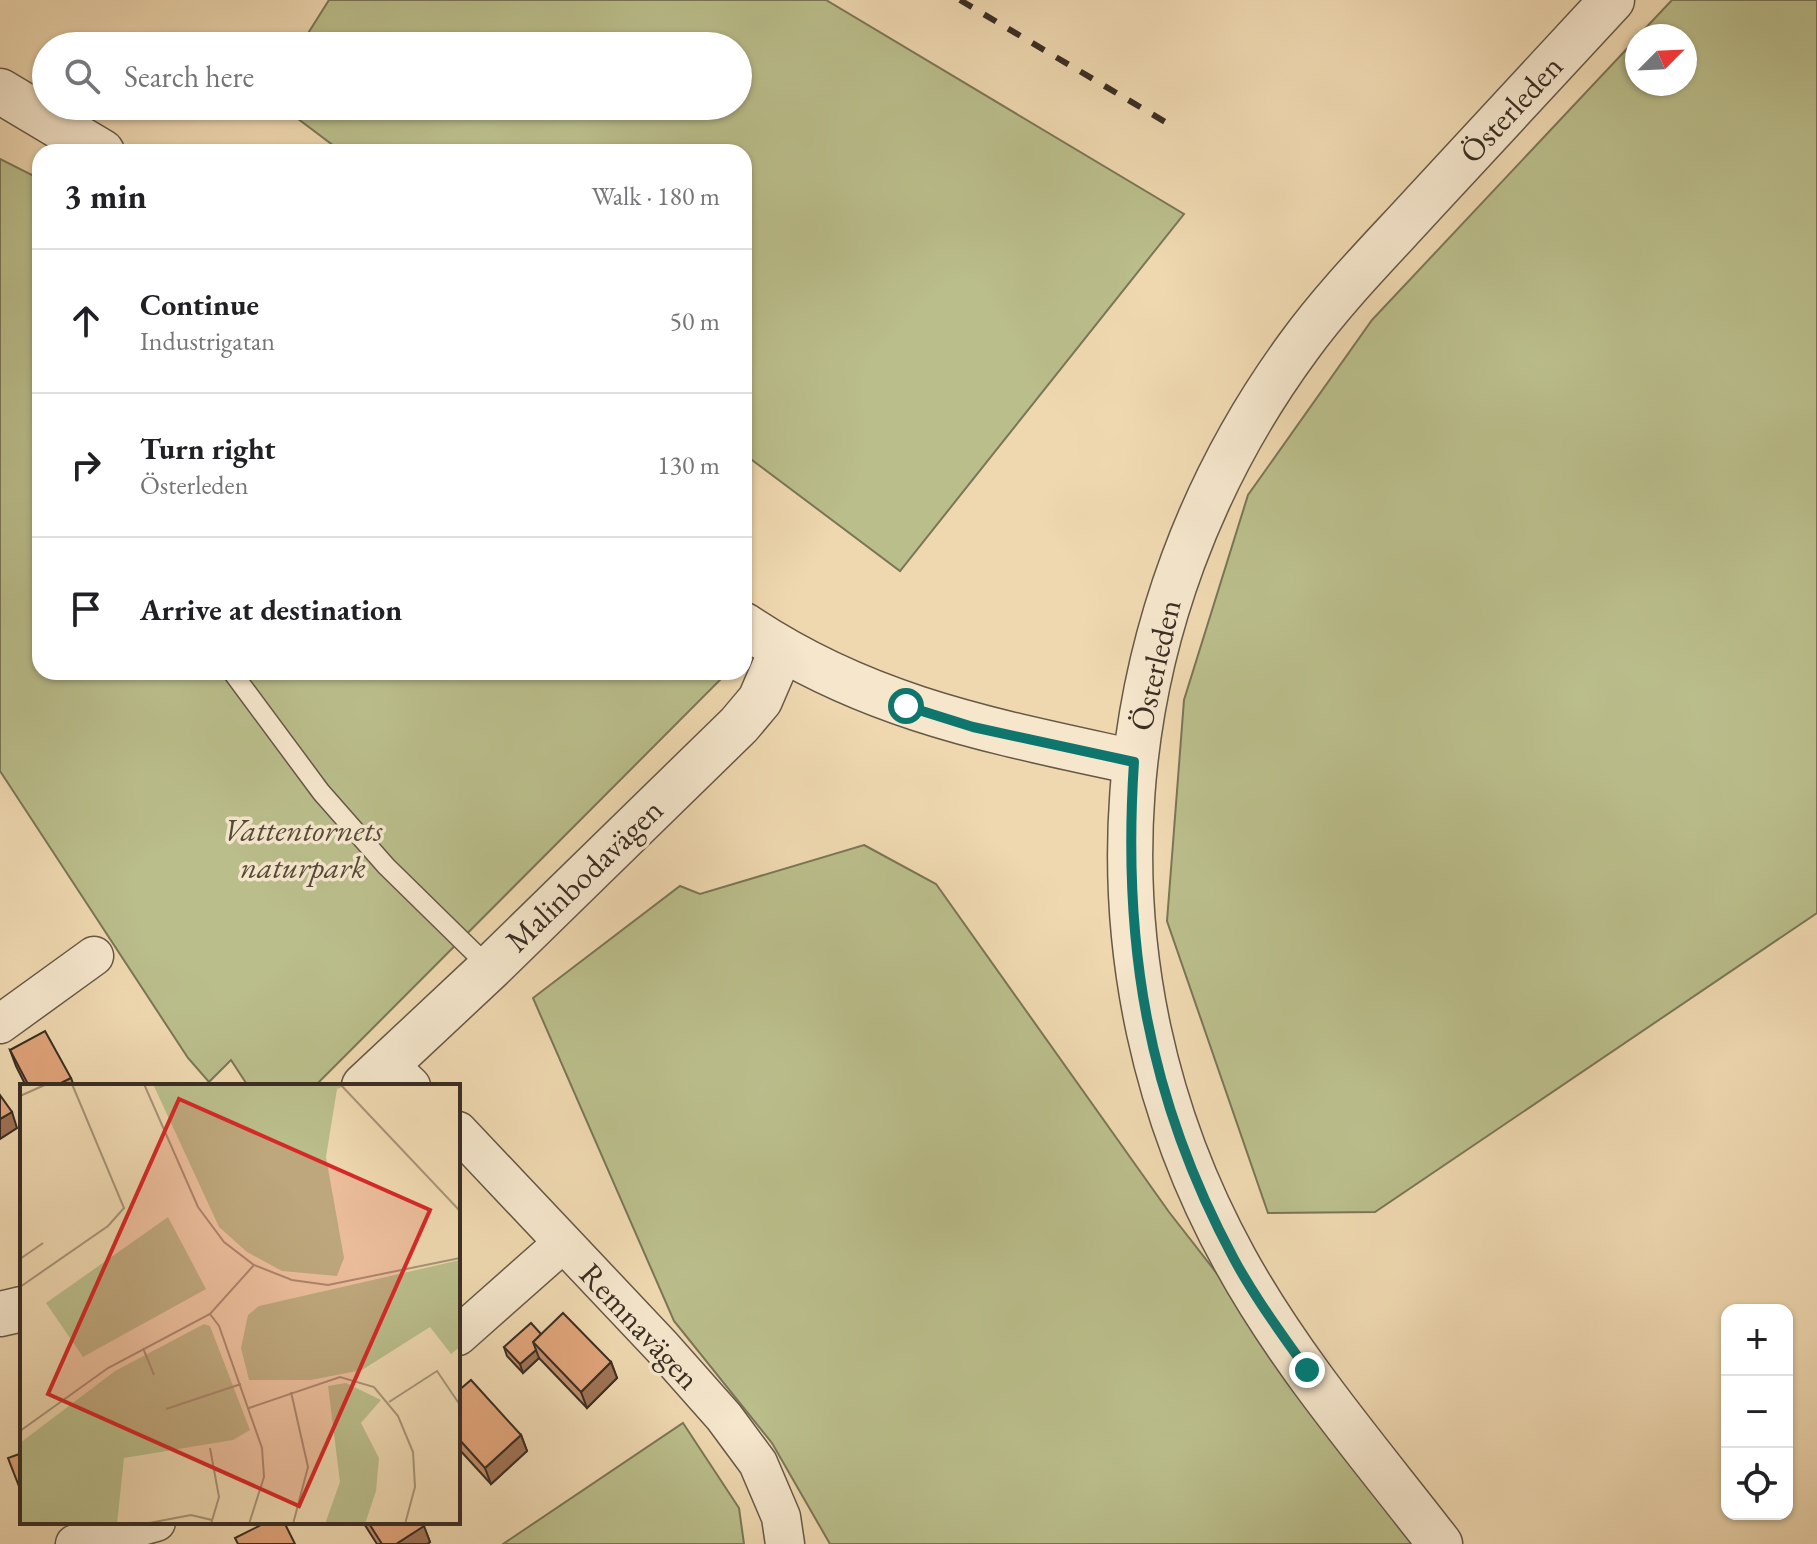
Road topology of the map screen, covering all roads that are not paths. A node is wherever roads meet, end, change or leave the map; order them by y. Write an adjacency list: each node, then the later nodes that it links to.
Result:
1 (1612, 0): 9 (street, Österleden)
2 (0, 91): 3 (street)
3 (32, 110)
4 (48, 120): 5 (street)
5 (89, 144)
6 (752, 630): 7 (street)
7 (782, 649): 9 (street); 11 (street, Malinbodavägen)
8 (238, 680): 11 (lane)
9 (1134, 762): 22 (street, Österleden)
10 (94, 956): 12 (street)
11 (490, 968): 13 (street, Malinbodavägen)
12 (0, 1024)
13 (388, 1079)
14 (460, 1133): 15 (street, Remnavägen)
15 (563, 1243): 18 (street); 21 (street, Remnavägen)
16 (20, 1309): 17 (street)
17 (0, 1314)
18 (460, 1334)
19 (149, 1524): 20 (street)
20 (75, 1544)
21 (785, 1544)
22 (1440, 1544)

